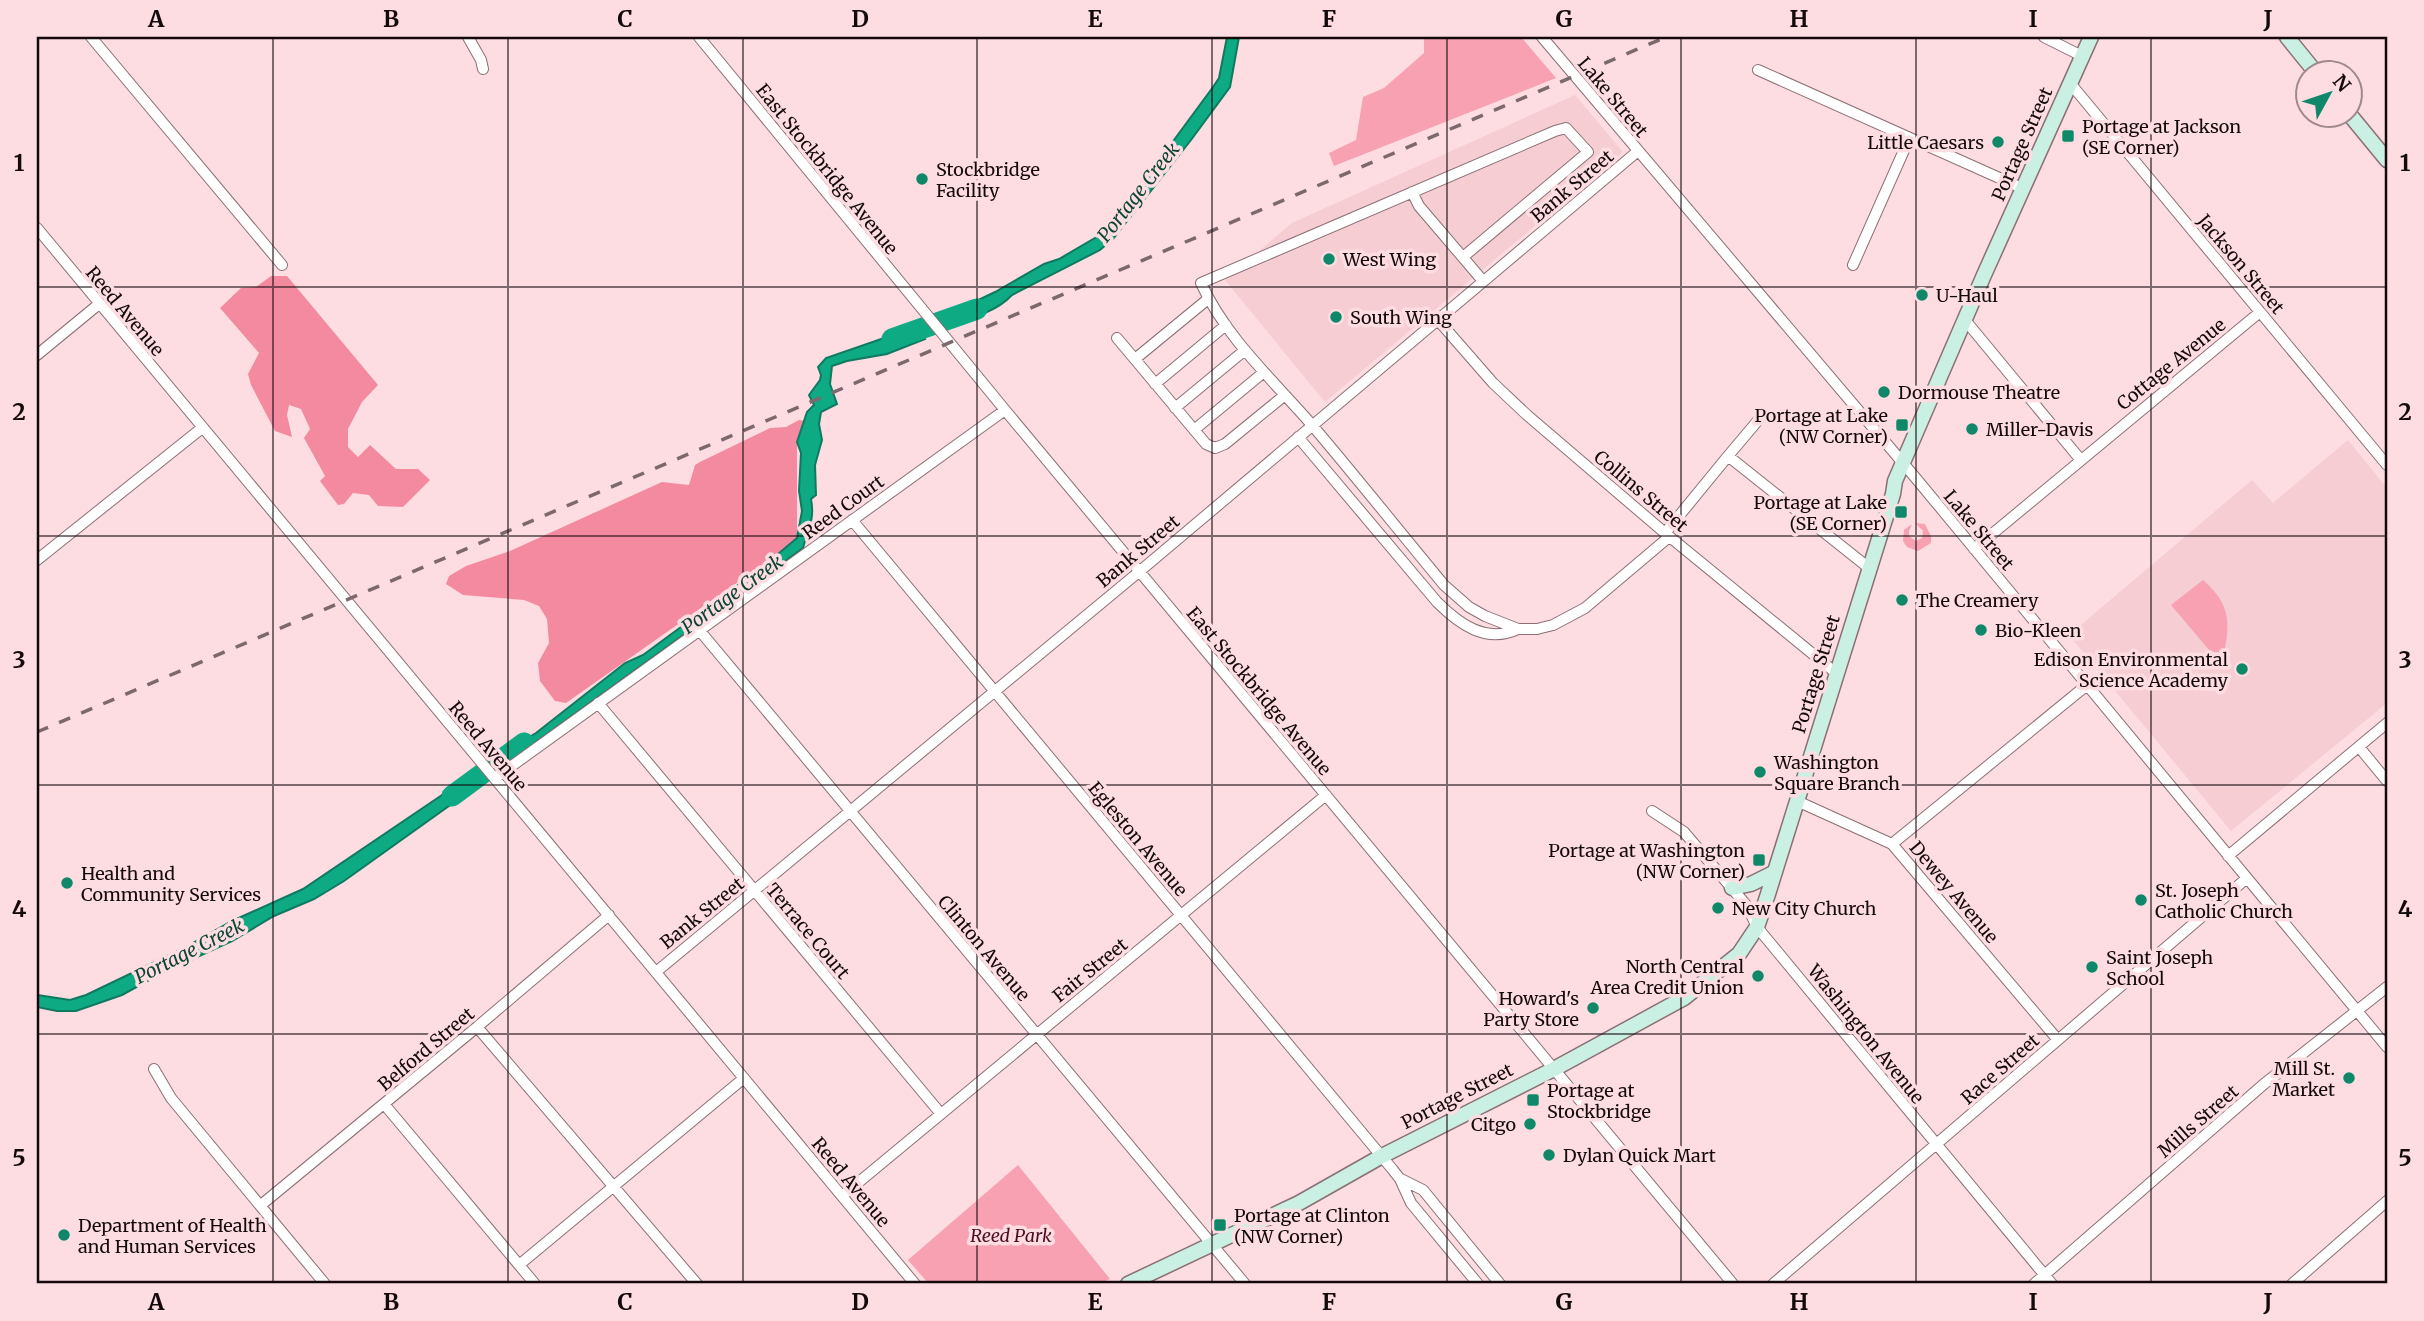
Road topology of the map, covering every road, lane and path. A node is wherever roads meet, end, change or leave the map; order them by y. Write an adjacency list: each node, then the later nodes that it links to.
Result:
1 (91, 37): 21 (street)
2 (468, 37): 10 (street)
3 (699, 37): 38 (street, East Stockbridge Avenue)
4 (1542, 37): 15 (street, Lake Street)
5 (2044, 37): 8 (street)
6 (2091, 37): 8 (main road, Portage Street)
7 (2287, 37): 9 (main road)
8 (2082, 56): 12 (main road, Portage Street)
9 (2306, 60)
10 (483, 69)
11 (1758, 70): 14 (street)
12 (2070, 83): 17 (main road, Portage Street); 26 (street, Jackson Street)
13 (2362, 130): 16 (main road)
14 (1909, 139): 17 (street); 22 (street)
15 (1638, 150): 23 (street, Bank Street); 46 (street, Lake Street)
16 (2387, 160)
17 (2024, 189): 28 (main road, Portage Street)
18 (1412, 192): 20 (street); 20 (street); 24 (street)
19 (37, 229): 25 (street, Reed Avenue)
20 (1463, 257): 23 (street)
21 (282, 265)
22 (1853, 265)
23 (1483, 281): 27 (street, Bank Street)
24 (1208, 299): 29 (street); 33 (street)
25 (99, 304): 32 (street); 41 (street, Reed Avenue)
26 (2260, 312): 45 (street, Cottage Avenue); 47 (street, Jackson Street)
27 (1438, 320): 40 (street, Bank Street); 49 (street, Collins Street)
28 (1965, 320): 45 (street); 46 (main road, Portage Street)
29 (1226, 326): 31 (street); 35 (street)
30 (1117, 338): 33 (street)
31 (1245, 350): 34 (street); 37 (street)
32 (37, 355)
33 (1135, 359): 35 (street)
34 (1264, 372): 36 (street); 42 (street)
35 (1155, 384): 37 (street)
36 (1285, 395): 40 (street); 42 (street)
37 (1175, 408): 42 (street)
38 (1005, 410): 48 (street, Reed Court); 53 (street, East Stockbridge Avenue)
39 (1760, 418): 44 (street)
40 (1312, 425): 43 (street, Bank Street); 54 (street)
41 (202, 428): 51 (street); 62 (street, Reed Avenue)
42 (1194, 430)
43 (1298, 438): 53 (street, Bank Street); 54 (street)
44 (1728, 456): 49 (street); 52 (street)
45 (2080, 460): 50 (street, Cottage Avenue)
46 (1902, 463): 50 (street, Lake Street); 52 (main road, Portage Street)
47 (2387, 464)
48 (852, 520): 55 (street, Reed Court); 58 (street, Egleston Avenue)
49 (1667, 535): 54 (street); 56 (street, Collins Street)
50 (1974, 549): 57 (street, Lake Street)
51 (37, 560)
52 (1869, 568): 56 (main road, Portage Street)
53 (1140, 571): 58 (street, Bank Street); 64 (street, East Stockbridge Avenue)
54 (1518, 629)
55 (700, 631): 59 (street, Reed Court); 66 (street, Clinton Avenue)
56 (1836, 673): 65 (main road, Portage Street)
57 (2087, 685): 68 (street); 69 (street, Lake Street)
58 (994, 691): 66 (street, Bank Street); 75 (street, Egleston Avenue)
59 (598, 703): 62 (street, Reed Court); 73 (street, Terrace Court)
60 (2387, 723): 61 (street)
61 (2359, 747): 63 (street); 69 (street)
62 (493, 776): 74 (street, Reed Avenue)
63 (2387, 781)
64 (1326, 795): 75 (street, Fair Street); 85 (street, East Stockbridge Avenue)
65 (1797, 801): 68 (street, Dewey Avenue); 70 (main road, Portage Street)
66 (850, 811): 73 (street, Bank Street); 81 (street, Clinton Avenue)
67 (1652, 811): 72 (street, Washington Avenue)
68 (1892, 844): 82 (street, Dewey Avenue)
69 (2228, 856): 71 (street, Lake Street)
70 (1775, 872): 72 (main road); 76 (main road, Portage Street)
71 (2247, 878): 79 (street, Lake Street); 82 (street, Race Street)
72 (1732, 888): 76 (street, Washington Avenue)
73 (754, 891): 77 (street, Bank Street); 88 (street, Terrace Court)
74 (609, 915): 77 (street, Reed Avenue); 80 (street, Belford Street)
75 (1181, 916): 81 (street, Fair Street); 90 (street, Egleston Avenue)
76 (1757, 927): 85 (main road, Portage Street); 89 (street, Washington Avenue)
77 (656, 972): 86 (street, Reed Avenue)
78 (2387, 987): 79 (street, Mills Street)
79 (2358, 1011): 83 (street, Lake Street); 98 (street, Mills Street)
80 (477, 1027): 87 (street, Belford Street); 92 (street)
81 (1036, 1035): 88 (street, Fair Street); 96 (street, Clinton Avenue)
82 (2058, 1040): 89 (street, Race Street)
83 (2387, 1047)
84 (154, 1069): 95 (street)
85 (1554, 1069): 90 (main road, Portage Street); 107 (street, East Stockbridge Avenue)
86 (744, 1078): 92 (street); 93 (street, Reed Avenue)
87 (384, 1104): 95 (street, Belford Street); 97 (street)
88 (941, 1114): 93 (street, Fair Street)
89 (1937, 1145): 98 (street, Washington Avenue); 108 (street, Race Street)
90 (1382, 1156): 91 (street, Egleston Avenue); 96 (main road, Portage Street)
91 (1400, 1178): 105 (street, Egleston Avenue); 106 (street, Egleston Avenue)
92 (613, 1187): 97 (street); 101 (street)
93 (842, 1196): 102 (street, Reed Avenue)
94 (2387, 1201): 111 (street)
95 (261, 1205): 99 (street)
96 (1214, 1245): 103 (main road, Portage Street); 104 (street, Clinton Avenue)
97 (519, 1265): 100 (street)
98 (2044, 1275): 109 (street, Mills Street); 110 (street, Washington Avenue)
99 (325, 1284)
100 (535, 1284)
101 (697, 1284)
102 (915, 1284)
103 (1129, 1284)
104 (1245, 1284)
105 (1478, 1284)
106 (1500, 1284)
107 (1733, 1284)
108 (1773, 1284)
109 (2034, 1284)
110 (2052, 1284)
111 (2292, 1284)

